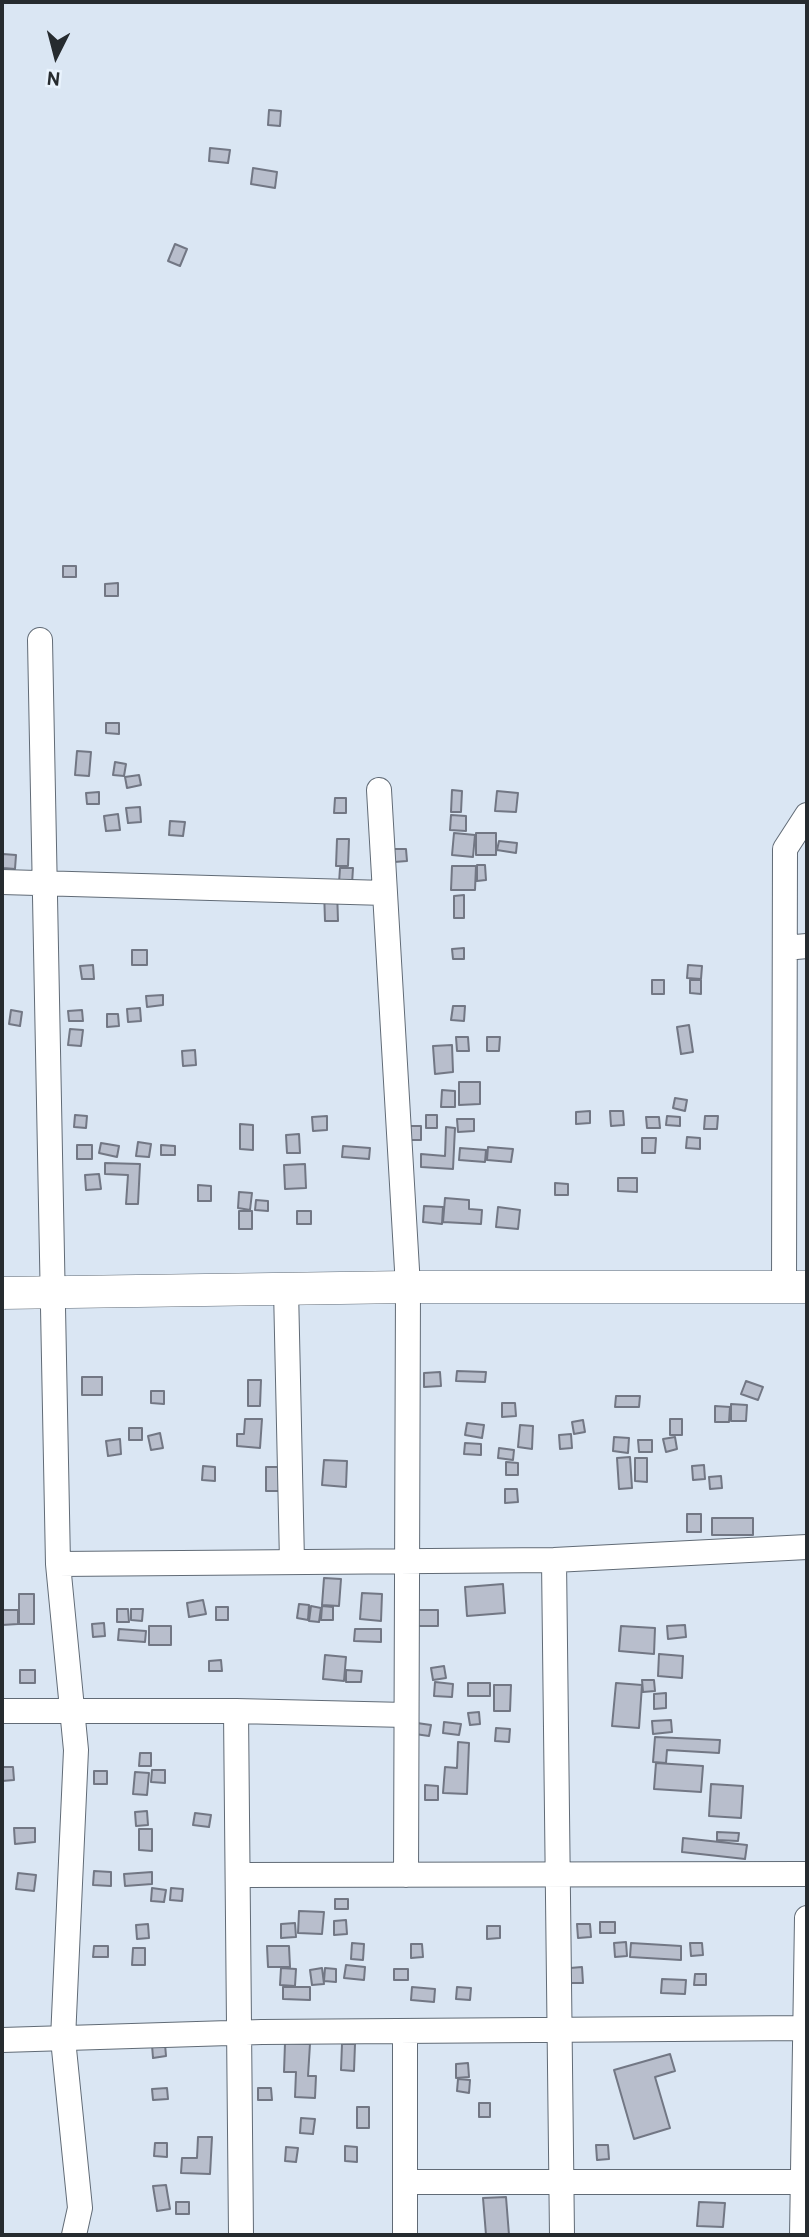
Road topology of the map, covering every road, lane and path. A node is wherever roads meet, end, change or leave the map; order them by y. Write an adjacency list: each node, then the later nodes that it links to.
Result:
1 (40, 640): 5 (street)
2 (379, 790): 6 (street)
3 (807, 816): 7 (street)
4 (2, 882): 5 (street)
5 (45, 883): 6 (street); 12 (street)
6 (385, 894): 8 (street)
7 (796, 947): 9 (street)
8 (408, 1287): 9 (main road); 10 (main road); 16 (street)
9 (796, 1287)
10 (286, 1289): 12 (main road); 15 (street)
11 (2, 1293): 12 (main road)
12 (54, 1293): 17 (street)
13 (807, 1547): 14 (street)
14 (554, 1560): 16 (street); 25 (street)
15 (292, 1562): 16 (street); 17 (street)
16 (407, 1562): 21 (street)
17 (58, 1564): 19 (street)
18 (2, 1711): 19 (street)
19 (72, 1711): 20 (street); 32 (street)
20 (236, 1711): 21 (street); 23 (street)
21 (406, 1715): 24 (street)
22 (807, 1874): 25 (street)
23 (238, 1875): 24 (street); 30 (street)
24 (406, 1875): 25 (street)
25 (557, 1875): 28 (street)
26 (807, 1918): 27 (street)
27 (806, 2028): 28 (street); 35 (street)
28 (558, 2030): 29 (street); 34 (street)
29 (405, 2031): 30 (street); 33 (street)
30 (239, 2032): 32 (street); 37 (street)
31 (2, 2039): 32 (street)
32 (63, 2039): 36 (street)
33 (405, 2182): 34 (street); 38 (street)
34 (561, 2182): 35 (street); 39 (street)
35 (805, 2182): 40 (street)
36 (74, 2235)
37 (241, 2235)
38 (405, 2235)
39 (562, 2235)
40 (802, 2235)

